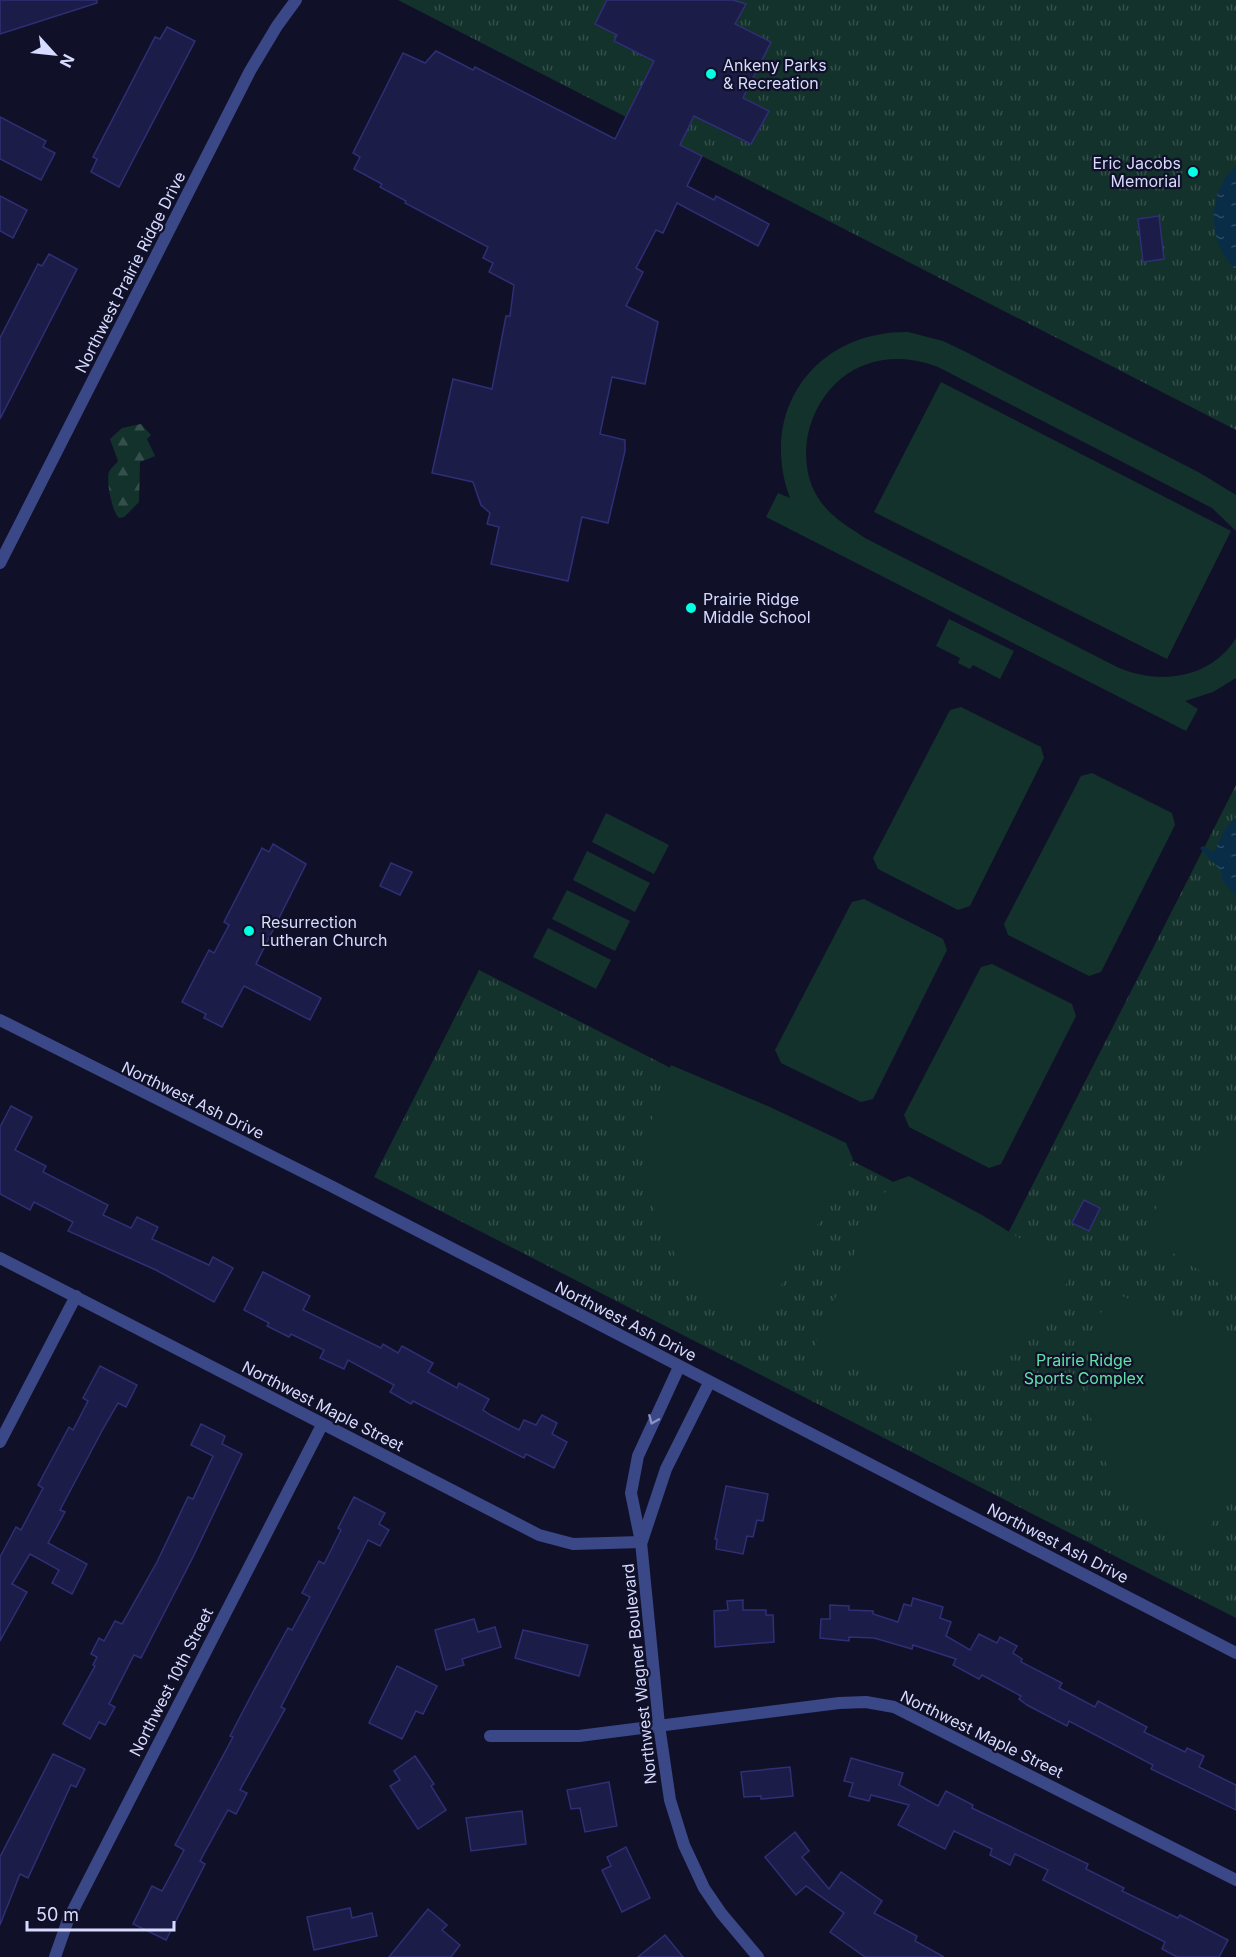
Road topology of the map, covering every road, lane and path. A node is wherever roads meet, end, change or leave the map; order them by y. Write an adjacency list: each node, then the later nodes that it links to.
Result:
1 (296, 0): 2 (street, Northwest Prairie Ridge Drive)
2 (0, 563)
3 (0, 1020): 6 (street, Northwest Ash Drive)
4 (0, 1258): 5 (street, Northwest Maple Street)
5 (76, 1296): 8 (street, Northwest Maple Street); 9 (street)
6 (679, 1367): 7 (street, Northwest Ash Drive); 10 (street, Northwest Wagner Boulevard, one-way to 10)
7 (709, 1383): 10 (street, Northwest Wagner Boulevard); 11 (street, Northwest Ash Drive)
8 (322, 1425): 10 (street, Northwest Maple Street); 15 (street, Northwest 10th Street)
9 (0, 1442)
10 (641, 1542): 12 (street, Northwest Wagner Boulevard)
11 (1236, 1653)
12 (658, 1725): 13 (street, Northwest Maple Street); 14 (street, Northwest Maple Street); 16 (street, Northwest Wagner Boulevard)
13 (490, 1736)
14 (1236, 1880)
15 (55, 1957)
16 (758, 1957)

